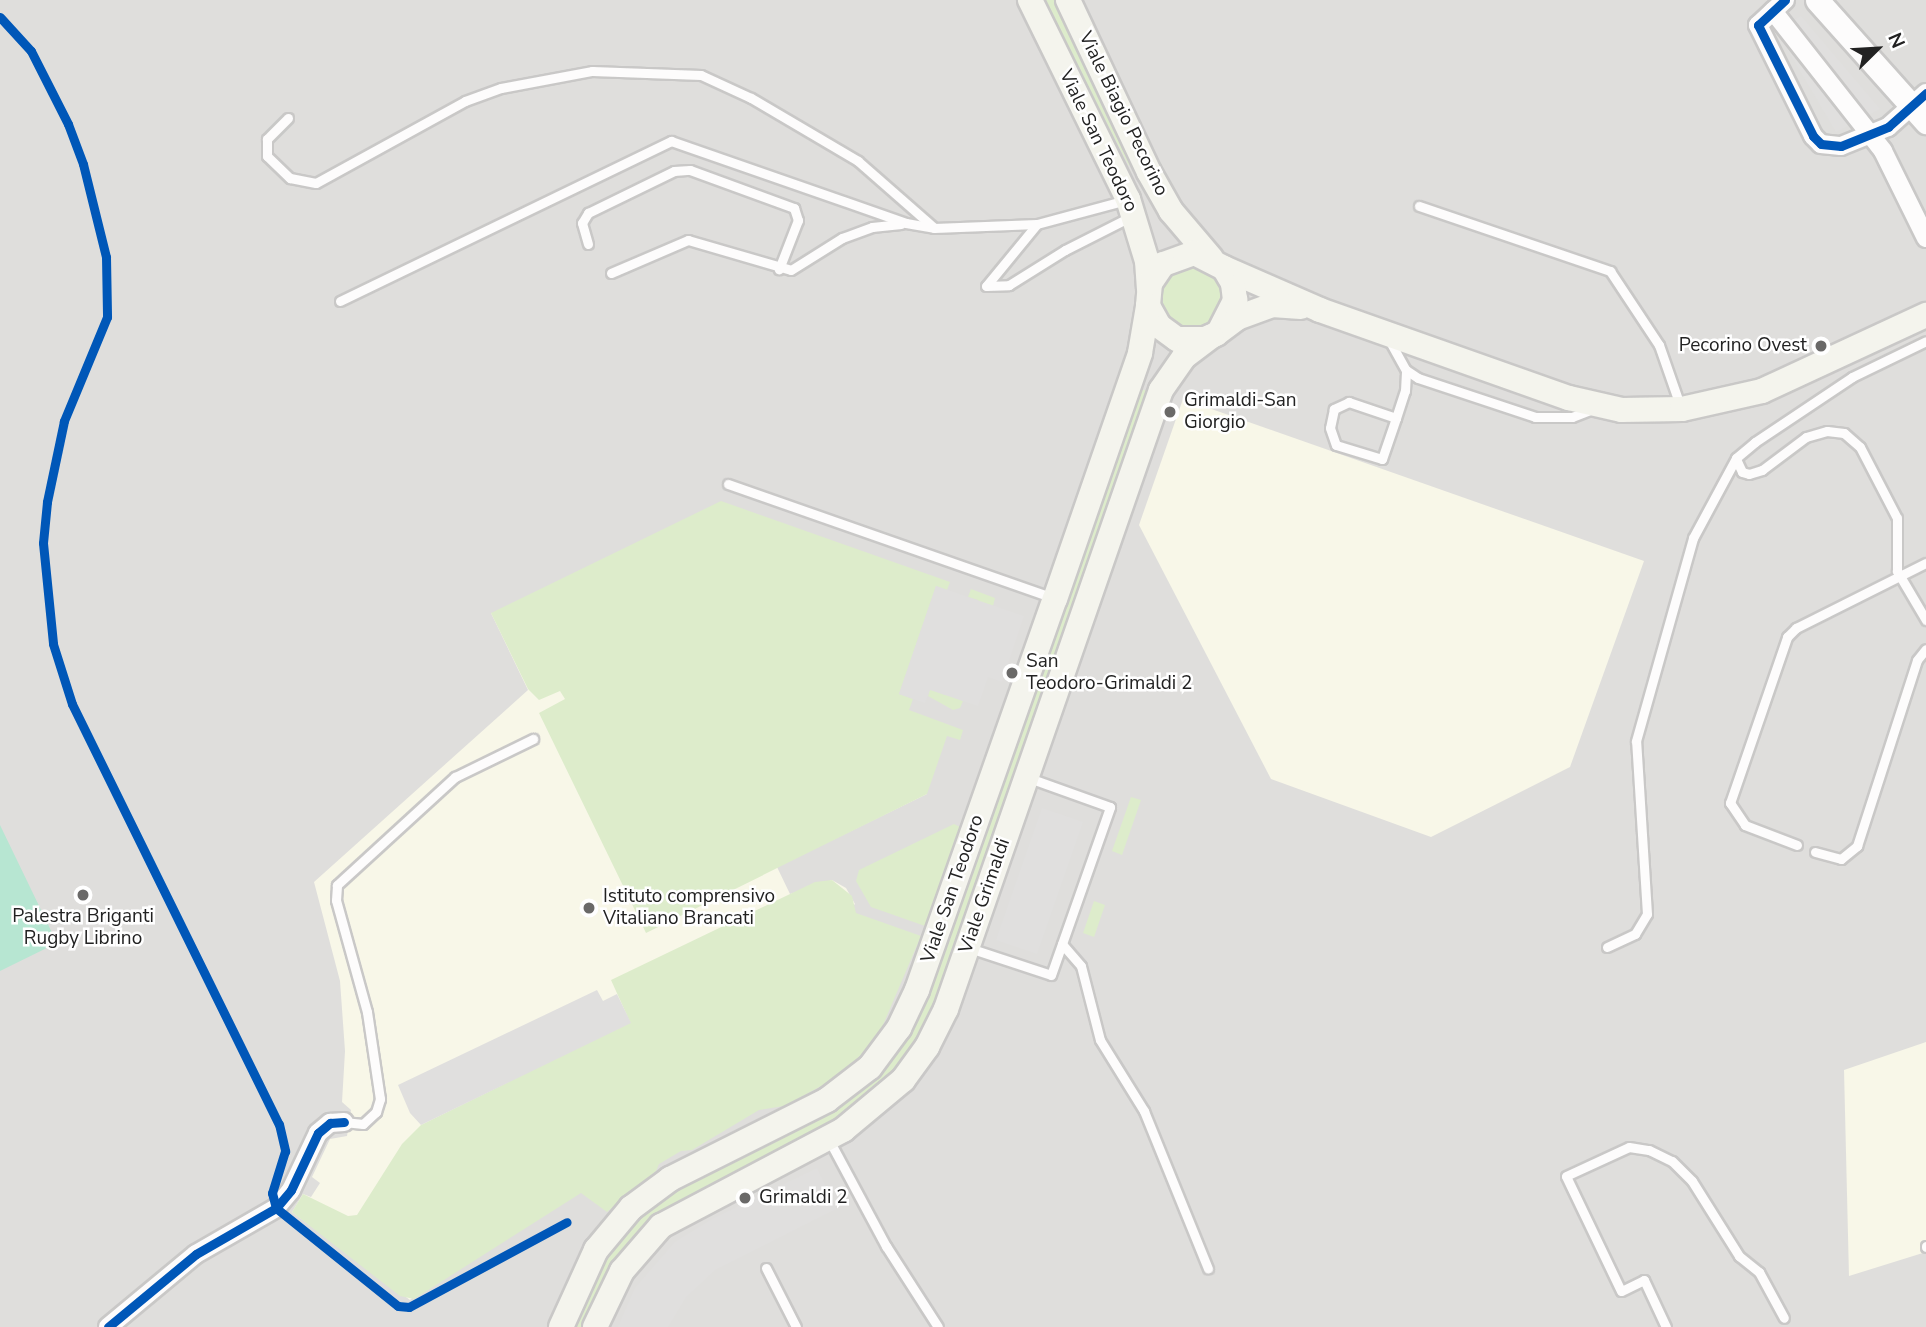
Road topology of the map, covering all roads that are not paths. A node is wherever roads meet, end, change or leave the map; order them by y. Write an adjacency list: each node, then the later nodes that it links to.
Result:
1 (1030, 0): 9 (main road, Viale San Teodoro)
2 (1068, 0): 15 (main road, Viale Biagio Pecorino)
3 (1817, 0): 5 (street)
4 (1779, 5): 7 (street); 7 (street)
5 (1921, 107): 7 (street)
6 (288, 118): 12 (lane)
7 (1871, 134): 13 (street)
8 (1419, 206): 28 (lane)
9 (1131, 207): 11 (lane); 11 (lane); 18 (main road, Viale San Teodoro)
10 (906, 223): 12 (lane); 16 (lane); 19 (lane)
11 (1037, 224): 12 (lane)
12 (934, 229)
13 (1926, 238)
14 (588, 244): 16 (lane)
15 (1217, 263): 18 (main road); 20 (main road); 22 (main road)
16 (779, 269): 17 (lane)
17 (611, 273)
18 (1148, 297): 22 (main road); 34 (main road, Viale San Teodoro)
19 (340, 301)
20 (1320, 310): 22 (main road); 23 (main road)
21 (1926, 316): 24 (main road)
22 (1215, 333): 38 (main road, Viale Grimaldi)
23 (1385, 333): 26 (lane); 27 (main road)
24 (1907, 337): 25 (lane); 28 (main road); 30 (lane)
25 (1926, 344)
26 (1406, 370): 27 (lane); 29 (lane)
27 (1599, 406): 28 (main road)
28 (1682, 409)
29 (1396, 418): 29 (lane)
30 (1736, 458): 33 (lane); 43 (lane)
31 (728, 484): 34 (lane)
32 (1926, 563): 33 (lane)
33 (1899, 576): 35 (lane); 39 (lane)
34 (1055, 599): 50 (main road, Viale San Teodoro)
35 (1926, 620)
36 (1926, 649): 40 (lane)
37 (533, 739): 44 (lane)
38 (1026, 777): 41 (lane); 42 (main road, Viale Grimaldi)
39 (1797, 845)
40 (1815, 852)
41 (1062, 944): 42 (lane); 47 (lane)
42 (968, 947): 45 (main road, Viale Grimaldi)
43 (1607, 947)
44 (344, 1122): 49 (street)
45 (828, 1138): 51 (main road, Viale Grimaldi); 53 (lane)
46 (766, 1268): 52 (lane)
47 (1208, 1269)
48 (1784, 1318): 54 (lane)
49 (108, 1327)
50 (561, 1327)
51 (594, 1327)
52 (796, 1327)
53 (938, 1327)
54 (1666, 1327)

